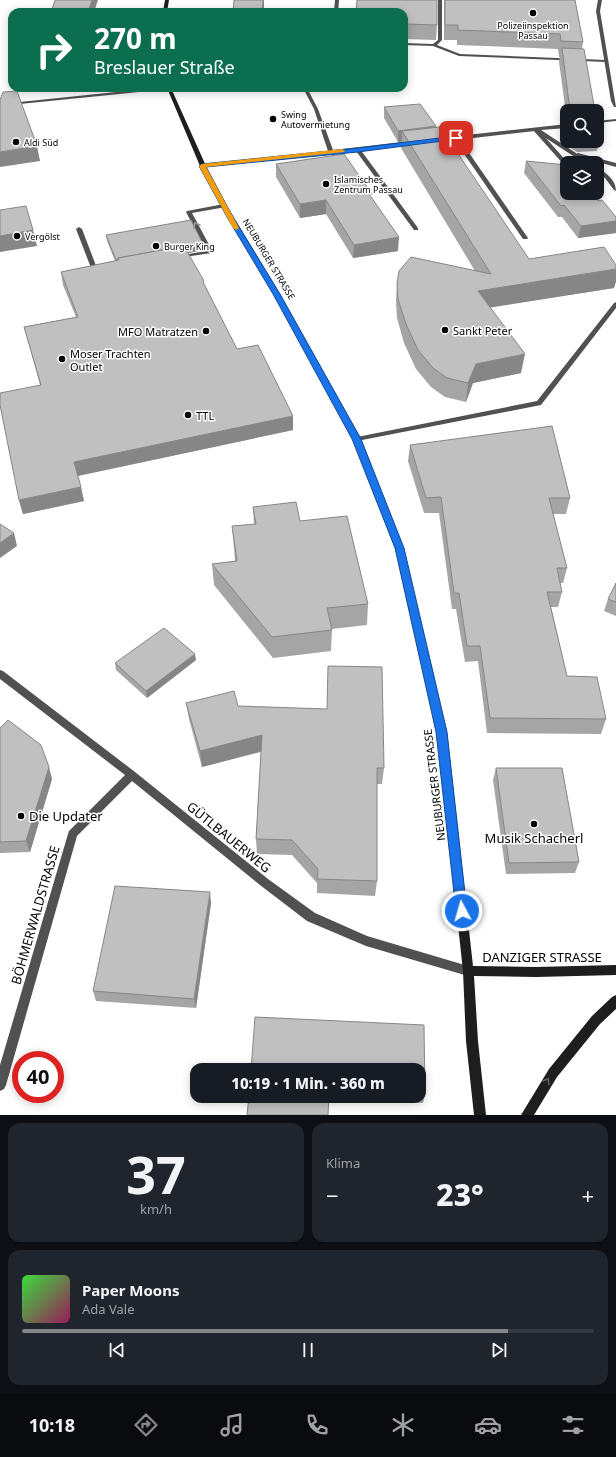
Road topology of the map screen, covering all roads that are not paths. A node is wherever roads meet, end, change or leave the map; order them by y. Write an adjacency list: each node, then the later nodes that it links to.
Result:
1 (440, 0): 4 (street)
2 (600, 0): 5 (street)
3 (408, 44): 4 (street)
4 (434, 45): 5 (street)
5 (606, 60): 6 (street)
6 (614, 86): 11 (street)
7 (129, 92): 10 (street)
8 (171, 92): 25 (street, NEUBURGER STRASSE)
9 (307, 92): 20 (street)
10 (0, 105)
11 (616, 106)
12 (616, 120): 13 (street)
13 (604, 121)
14 (560, 127): 15 (street)
15 (535, 129): 16 (street); 21 (street); 22 (street)
16 (456, 138): 17 (street); 31 (street)
17 (429, 141)
18 (416, 143): 19 (street)
19 (358, 150): 20 (street); 30 (street)
20 (331, 152): 25 (street)
21 (578, 156)
22 (560, 157)
23 (604, 162): 24 (street)
24 (616, 165)
25 (202, 166): 28 (street, NEUBURGER STRASSE)
26 (604, 176): 27 (street)
27 (616, 189)
28 (224, 206): 32 (street, one-way to 28); 35 (street, NEUBURGER STRASSE)
29 (79, 230): 33 (street)
30 (416, 230)
31 (524, 238)
32 (172, 259)
33 (104, 272)
34 (616, 304): 35 (street)
35 (356, 439): 39 (street, NEUBURGER STRASSE)
36 (0, 674): 37 (street, GÜTLBAUERWEG)
37 (132, 774): 39 (street, GÜTLBAUERWEG); 41 (street, BÖHMERWALDSTRASSE)
38 (616, 970): 39 (street, DANZIGER STRASSE)
39 (468, 971): 42 (street, NEUBURGER STRASSE)
40 (616, 1001): 43 (street, one-way to 40)
41 (0, 1085)
42 (480, 1115)
43 (527, 1115)

